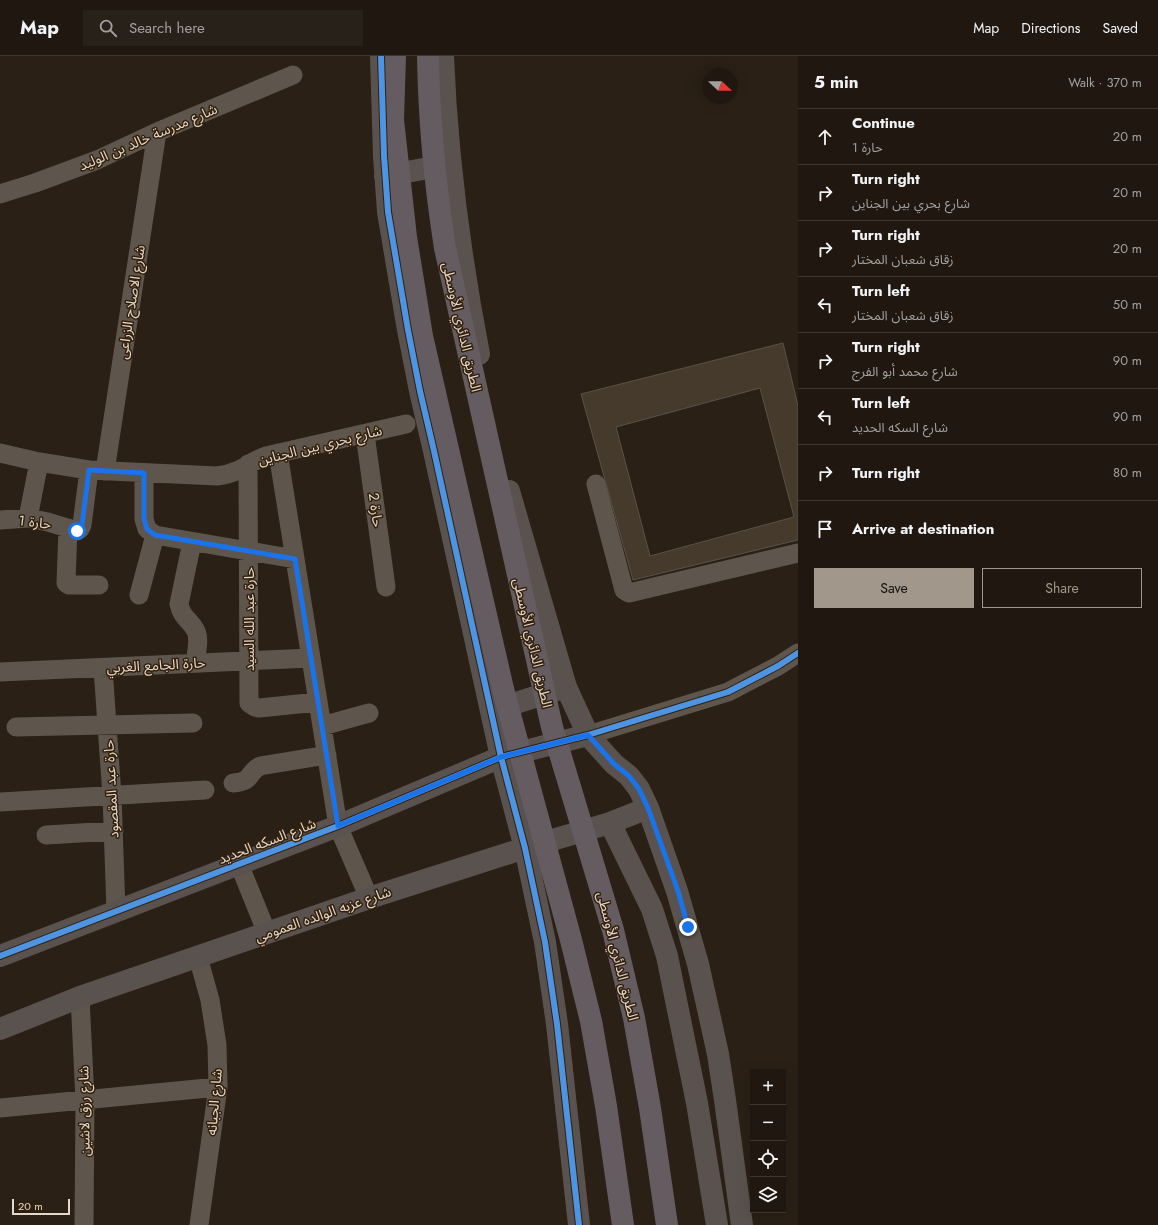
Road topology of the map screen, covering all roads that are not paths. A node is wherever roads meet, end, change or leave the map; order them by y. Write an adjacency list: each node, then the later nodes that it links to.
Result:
1 (381, 56): 8 (street)
2 (395, 56): 71 (highway)
3 (428, 56): 72 (highway, الطريق الدائري الأوسطى)
4 (443, 56): 7 (street)
5 (293, 75): 6 (street, شارع مدرسة خالد بن الوليد)
6 (157, 132): 9 (street, شارع مدرسة خالد بن الوليد); 16 (street, شارع الاصلاح الزراعى)
7 (450, 164): 8 (street); 36 (street)
8 (385, 176): 38 (street)
9 (0, 194)
10 (406, 424): 11 (street, شارع بحري بين الجناين)
11 (365, 434): 13 (street, شارع بحري بين الجناين); 28 (street, حارة 2)
12 (0, 453): 14 (street, شارع بحري بين الجناين)
13 (278, 454): 15 (street, شارع بحري بين الجناين); 26 (street)
14 (39, 462): 16 (street, شارع بحري بين الجناين); 19 (street)
15 (248, 464): 17 (street, شارع بحري بين الجناين); 24 (street, حارة عبد الله السيد)
16 (97, 470): 17 (street, شارع بحري بين الجناين); 21 (street, حارة 1)
17 (144, 473): 22 (street)
18 (596, 484): 25 (street)
19 (28, 518): 20 (street, حارة 1); 21 (street, حارة 1)
20 (0, 520)
21 (68, 528): 27 (street)
22 (155, 535): 23 (street); 29 (street)
23 (192, 542): 24 (street); 33 (street)
24 (249, 552): 26 (street); 32 (street, حارة عبد الله السيد)
25 (798, 553)
26 (295, 559): 31 (street)
27 (99, 585)
28 (386, 587)
29 (140, 595)
30 (798, 653): 44 (street)
31 (311, 658): 32 (street, حارة الجامع الغربي); 37 (street)
32 (249, 661): 33 (street, حارة الجامع الغربي); 37 (street, حارة عبد الله السيد)
33 (195, 663): 34 (street, حارة الجامع الغربي)
34 (102, 668): 35 (street, حارة الجامع الغربي); 41 (street, حارة عبد المقصود)
35 (0, 672)
36 (566, 687): 38 (street); 44 (street)
37 (318, 702): 42 (street)
38 (491, 711): 46 (street)
39 (369, 713): 42 (street)
40 (193, 723): 41 (street)
41 (108, 725): 43 (street); 49 (street, حارة عبد المقصود)
42 (322, 726): 45 (street)
43 (16, 727)
44 (588, 735): 46 (street, شارع السكه الحديد); 51 (street)
45 (327, 755): 47 (street); 53 (street)
46 (501, 757): 53 (street, شارع السكه الحديد); 56 (street)
47 (233, 783)
48 (205, 790): 49 (street)
49 (112, 796): 50 (street); 54 (street, حارة عبد المقصود)
50 (0, 802)
51 (648, 808): 52 (street, شارع عزبه الوالده العمومي); 74 (street)
52 (610, 823): 56 (street, شارع عزبه الوالده العمومي); 73 (street)
53 (338, 826): 57 (street, شارع السكه الحديد); 58 (street)
54 (114, 830): 55 (street); 59 (street, حارة عبد المقصود)
55 (46, 834)
56 (525, 848): 58 (street, شارع عزبه الوالده العمومي); 70 (street)
57 (239, 864): 59 (street, شارع السكه الحديد); 60 (street)
58 (368, 898): 60 (street, شارع عزبه الوالده العمومي)
59 (116, 912): 61 (street, شارع السكه الحديد)
60 (267, 933): 62 (street, شارع عزبه الوالده العمومي)
61 (0, 956)
62 (198, 957): 63 (street, شارع عزبه الوالده العمومي); 65 (street, شارع الجبانه)
63 (80, 997): 64 (street, شارع عزبه الوالده العمومي); 66 (street, شارع رزق لاشين)
64 (0, 1029)
65 (218, 1087): 66 (street); 69 (street, شارع الجبانه)
66 (85, 1100): 67 (street); 68 (street, شارع رزق لاشين)
67 (0, 1108)
68 (84, 1225)
69 (199, 1225)
70 (579, 1225)
71 (623, 1225)
72 (667, 1225)
73 (717, 1225)
74 (742, 1225)

